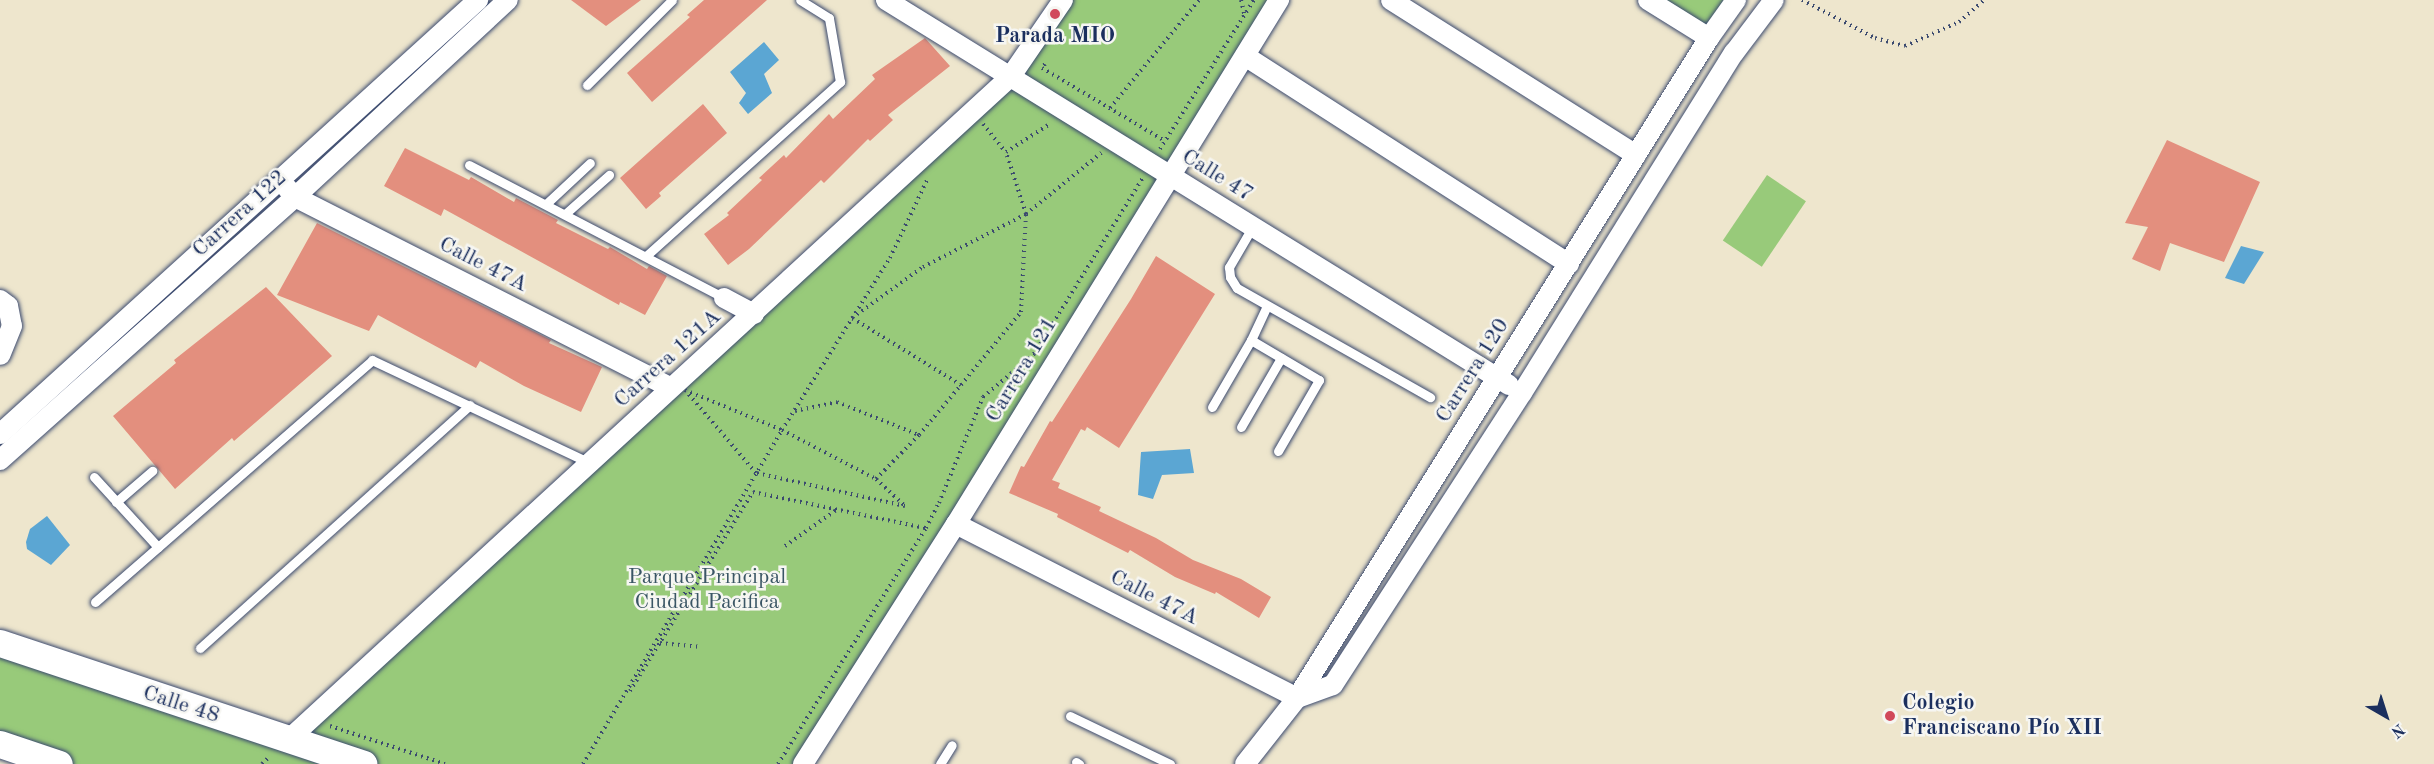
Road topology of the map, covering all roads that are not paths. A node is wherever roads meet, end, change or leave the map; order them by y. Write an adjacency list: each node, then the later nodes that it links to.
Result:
1 (477, 0): 21 (street, Carrera 122)
2 (508, 0): 22 (street, Carrera 122)
3 (672, 0): 15 (lane)
4 (800, 0): 26 (lane)
5 (886, 0): 14 (street, Calle 47)
6 (1063, 0): 14 (street, Carrera 121A)
7 (1279, 0): 13 (street, Carrera 121)
8 (1391, 0): 16 (street)
9 (1648, 0): 12 (street)
10 (1736, 0): 12 (street, Carrera 120)
11 (1774, 0): 37 (street)
12 (1709, 38): 16 (street, Carrera 120)
13 (1245, 56): 20 (street, Carrera 121); 27 (street)
14 (1011, 76): 20 (street, Calle 47); 31 (street, Carrera 121A)
15 (587, 85)
16 (1636, 155): 27 (street, Carrera 120)
17 (590, 163): 23 (lane)
18 (469, 165): 23 (lane)
19 (609, 175): 24 (lane)
20 (1169, 175): 25 (street, Calle 47); 49 (street, Carrera 121)
21 (279, 180): 22 (street, Calle 47A); 42 (street, Carrera 122)
22 (295, 197): 36 (street, Calle 47A); 44 (street, Carrera 122)
23 (546, 204): 24 (lane)
24 (565, 214): 26 (lane)
25 (1253, 226): 30 (lane); 35 (street, Calle 47)
26 (646, 256): 28 (lane)
27 (1569, 264): 35 (street, Carrera 120)
28 (724, 298): 31 (street)
29 (0, 300): 33 (street)
30 (1267, 306): 32 (lane); 38 (lane)
31 (754, 314): 36 (street, Carrera 121A)
32 (1251, 340): 34 (lane); 40 (lane)
33 (0, 355)
34 (1281, 358): 41 (lane); 43 (lane)
35 (1498, 378): 37 (street, Calle 47); 56 (street, Carrera 120)
36 (677, 392): 45 (street, Carrera 121A)
37 (1522, 393): 56 (street)
38 (1430, 397)
39 (471, 405): 45 (lane); 50 (lane); 54 (lane)
40 (1212, 407)
41 (1241, 427)
42 (0, 434)
43 (1278, 451)
44 (0, 460)
45 (590, 463): 58 (street, Carrera 121A)
46 (152, 471): 48 (lane)
47 (94, 477): 48 (lane)
48 (116, 502): 50 (lane)
49 (956, 524): 56 (street, Calle 47A); 63 (street, Carrera 121)
50 (158, 546): 51 (lane)
51 (95, 602)
52 (0, 636): 55 (street)
53 (0, 643): 55 (main road, Calle 48)
54 (200, 648)
55 (44, 659): 58 (main road, Calle 48)
56 (1297, 698): 66 (street, Carrera 120)
57 (1070, 717): 65 (lane)
58 (288, 740): 62 (main road, Calle 48)
59 (0, 744): 61 (main road)
60 (952, 745): 64 (lane)
61 (58, 764)
62 (363, 764)
63 (802, 764)
64 (940, 764)
65 (1170, 764)
66 (1245, 764)

